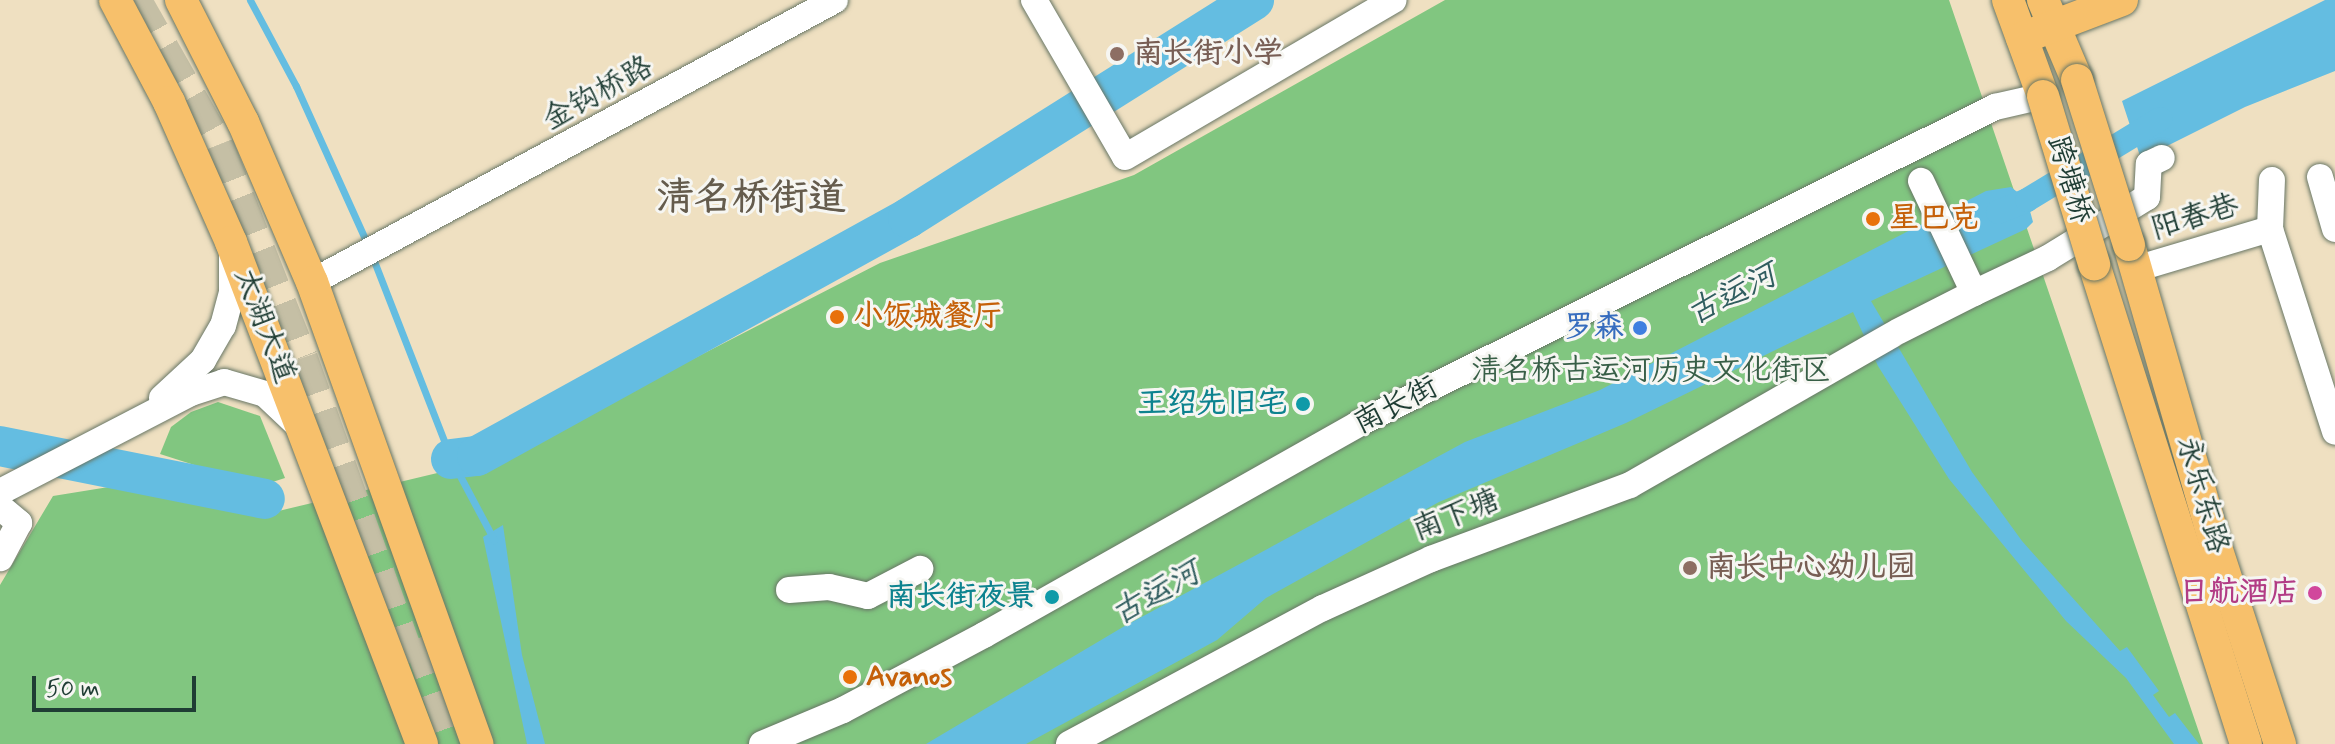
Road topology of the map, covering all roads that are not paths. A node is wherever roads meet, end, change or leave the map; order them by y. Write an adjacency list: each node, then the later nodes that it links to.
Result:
1 (115, 0): 17 (main road, 太湖大道)
2 (181, 0): 20 (main road, 太湖大道)
3 (835, 0): 20 (street, 金钩桥路)
4 (1034, 0): 5 (street)
5 (1394, 0)
6 (2008, 0): 9 (main road, 跨塘桥)
7 (2122, 0): 8 (main road)
8 (2054, 10): 9 (main road); 18 (main road, 跨塘桥, bridge)
9 (2022, 38): 10 (main road, 跨塘桥)
10 (2043, 96): 19 (main road, 跨塘桥, bridge); 32 (street, 南长街)
11 (2162, 158): 21 (street)
12 (2320, 172): 16 (street)
13 (2272, 180): 15 (street, 阳春巷)
14 (1921, 181): 21 (street)
15 (2270, 229): 18 (street, 阳春巷); 24 (street)
16 (2335, 229)
17 (231, 242): 22 (street); 23 (main road, 太湖大道)
18 (2134, 256): 35 (main road, 永乐东路)
19 (2094, 264): 34 (main road, 永乐东路)
20 (312, 282): 31 (main road, 太湖大道)
21 (1974, 293): 33 (street, 南下塘)
22 (134, 426): 23 (street); 25 (street)
23 (304, 431): 30 (main road, 太湖大道)
24 (2335, 432)
25 (9, 489)
26 (0, 507): 27 (street)
27 (0, 558)
28 (920, 569): 29 (street)
29 (789, 590)
30 (422, 744)
31 (477, 744)
32 (762, 744)
33 (1069, 744)
34 (2246, 744)
35 (2280, 744)

